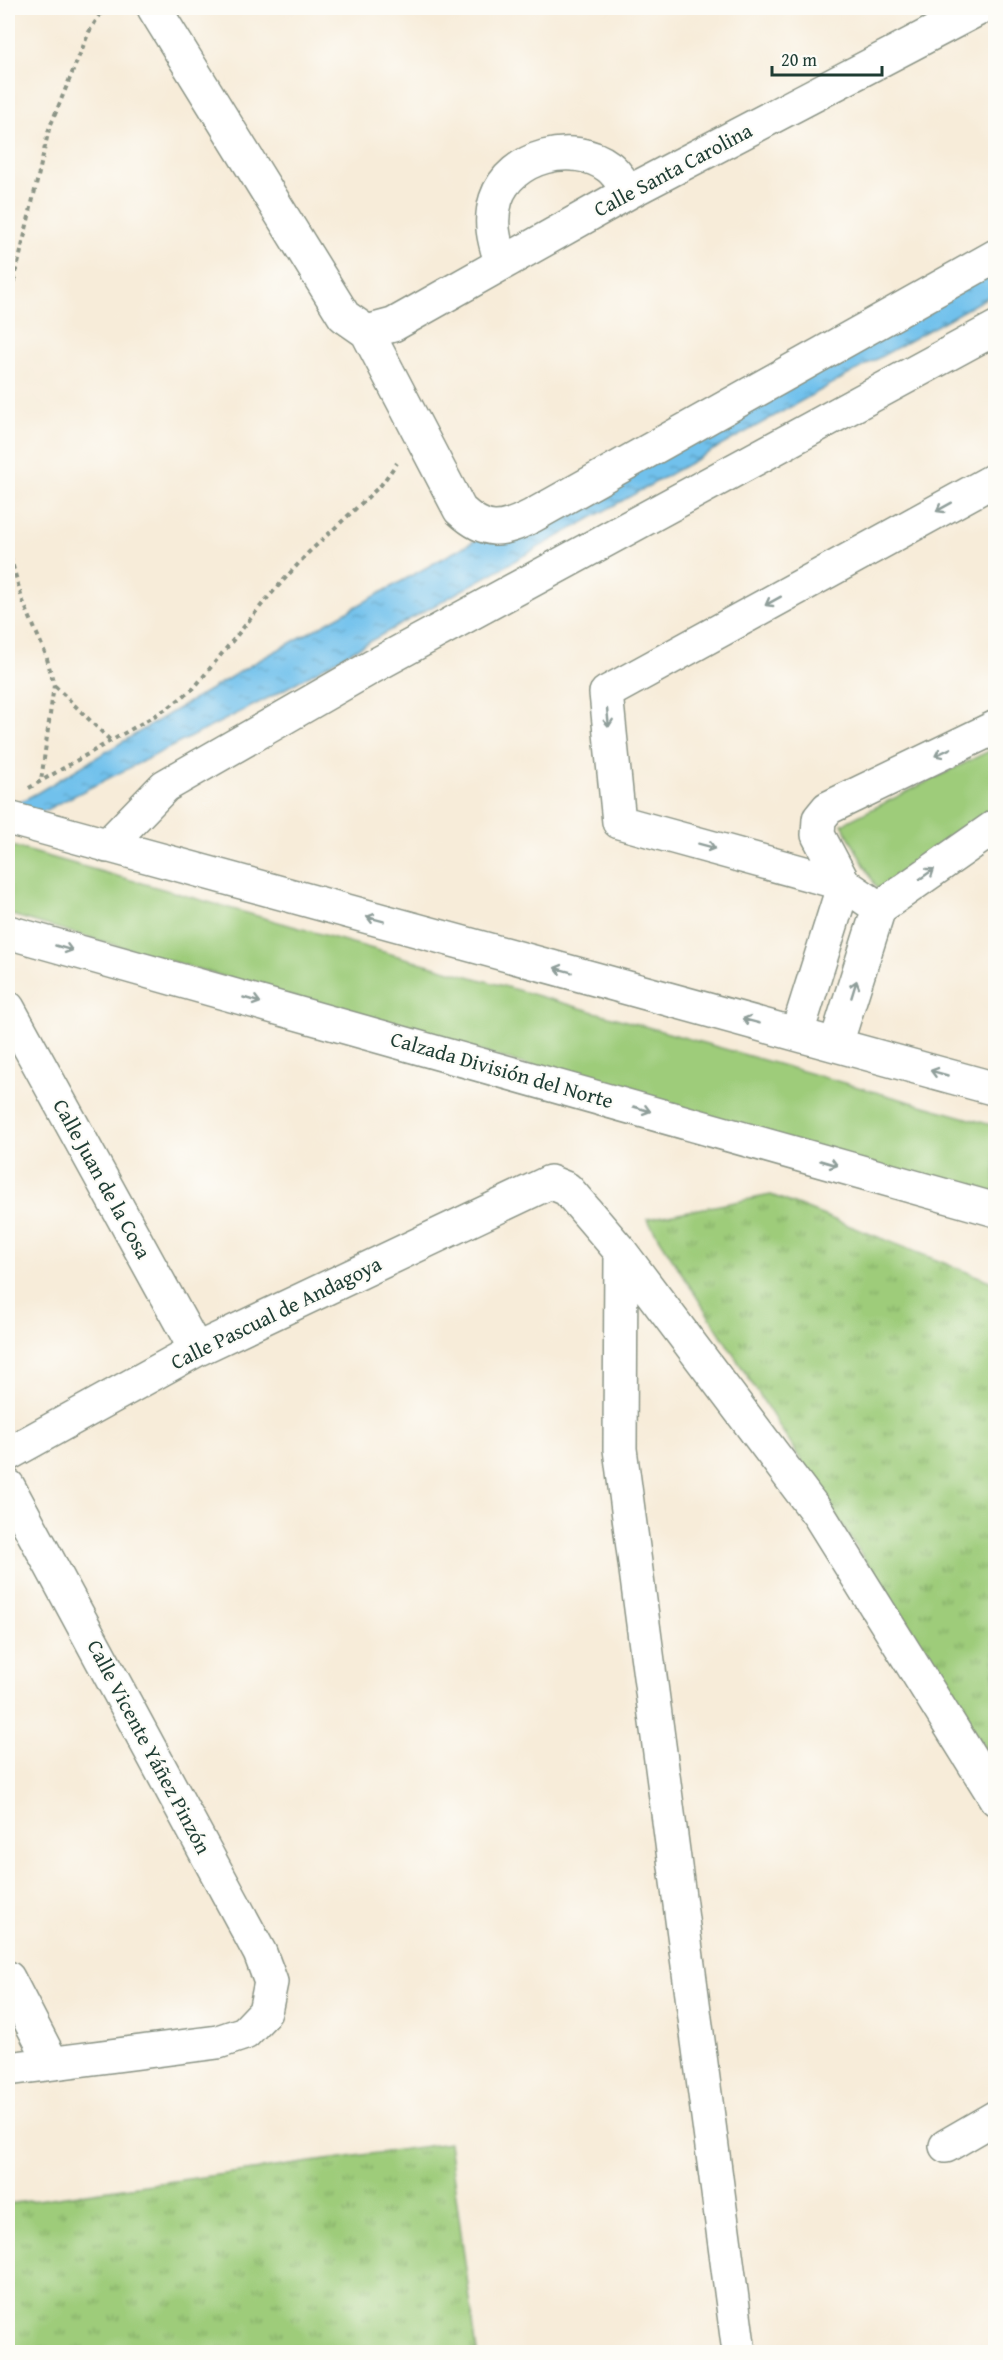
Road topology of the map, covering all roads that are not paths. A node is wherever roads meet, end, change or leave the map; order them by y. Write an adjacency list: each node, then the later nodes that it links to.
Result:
1 (154, 8): 7 (street)
2 (980, 8): 3 (street, Calle Santa Carolina)
3 (629, 192): 5 (street, Calle Santa Carolina); 5 (street)
4 (996, 256): 7 (street)
5 (501, 262): 7 (street, Calle Santa Carolina)
6 (996, 328): 12 (street)
7 (367, 332)
8 (996, 479): 13 (street, one-way to 13)
9 (996, 727): 13 (street, one-way to 13)
10 (18, 821): 12 (street)
11 (996, 826): 14 (street, one-way to 11)
12 (107, 846): 17 (street, one-way to 12)
13 (844, 884): 14 (street); 17 (street)
14 (879, 908): 18 (street, one-way to 14)
15 (8, 932): 20 (street, Calzada División del Norte, one-way to 20)
16 (8, 1008): 22 (street, Calle Juan de la Cosa)
17 (797, 1033): 18 (street)
18 (836, 1044): 19 (street, one-way to 18)
19 (996, 1089)
20 (996, 1210)
21 (621, 1252): 22 (street, Calle Pascual de Andagoya); 25 (street); 31 (street)
22 (196, 1350): 23 (street, Calle Pascual de Andagoya)
23 (8, 1454)
24 (8, 1486): 27 (street, Calle Vicente Yáñez Pinzón)
25 (996, 1799)
26 (8, 1978): 27 (street)
27 (52, 2063): 28 (street)
28 (8, 2069)
29 (996, 2117): 30 (street)
30 (946, 2146)
31 (739, 2352)

